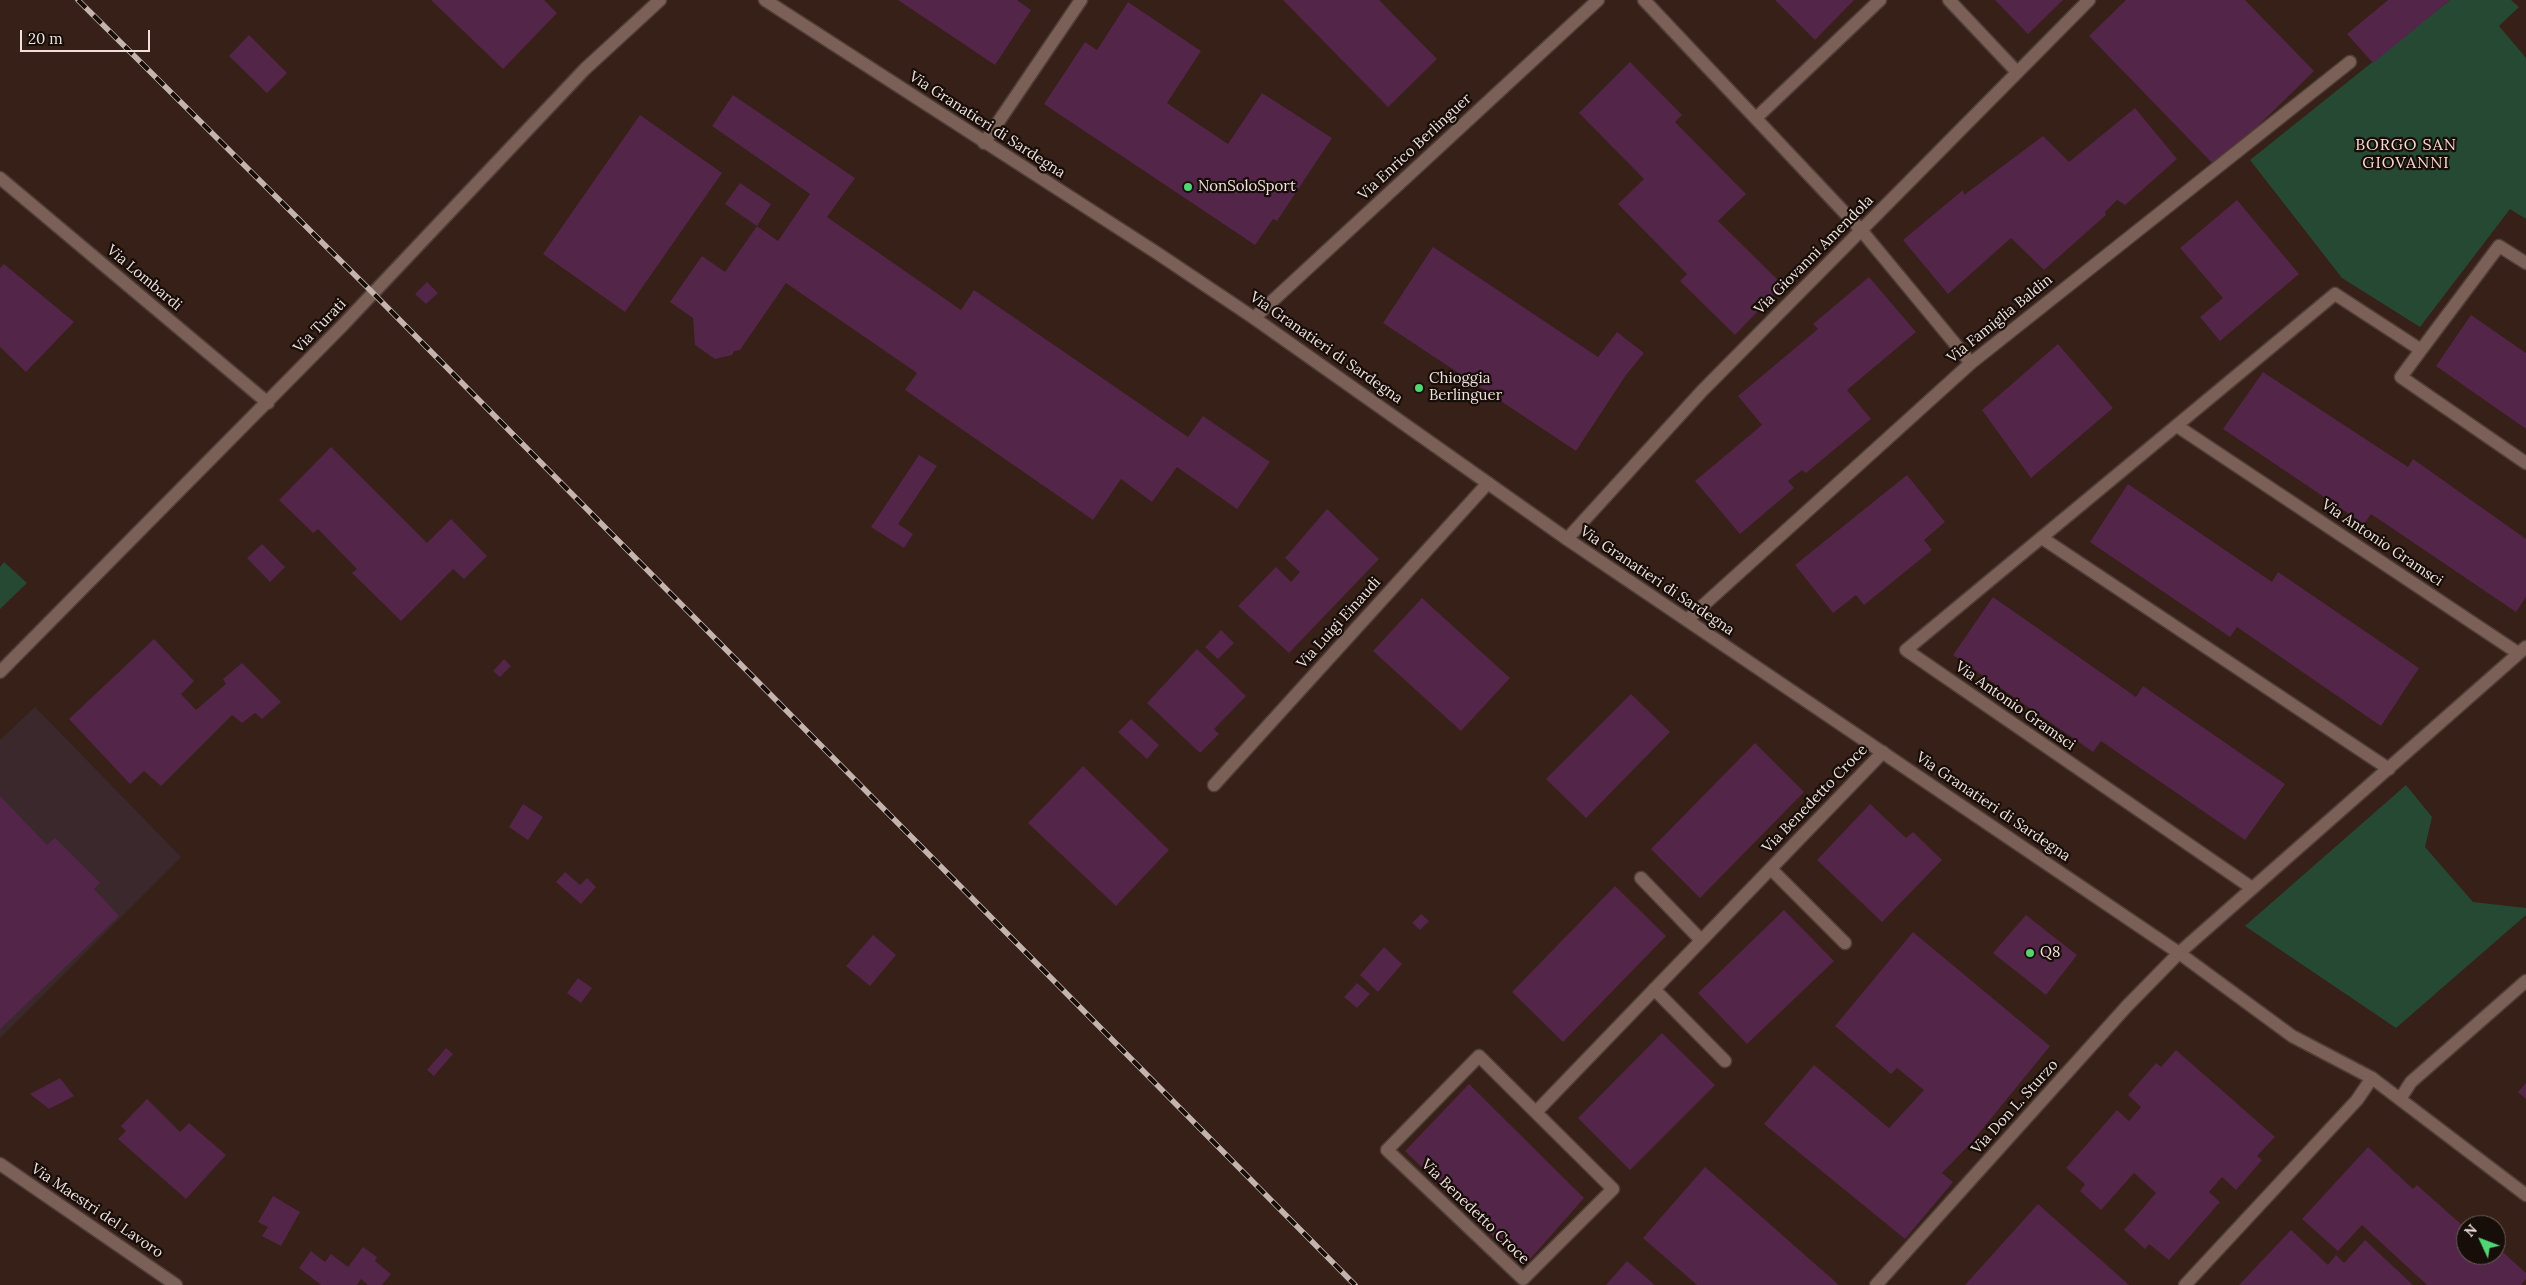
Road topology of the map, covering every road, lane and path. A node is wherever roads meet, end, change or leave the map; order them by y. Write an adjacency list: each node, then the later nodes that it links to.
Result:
1 (660, 0): 19 (street, Via Turati)
2 (765, 0): 12 (street, Via Granatieri di Sardegna)
3 (1081, 0): 12 (street)
4 (1598, 0): 16 (street, Via Enrico Berlinguer)
5 (1644, 0): 11 (street)
6 (1880, 0): 11 (street)
7 (1949, 0): 10 (street)
8 (2089, 0): 10 (street, Via Giovanni Amendola)
9 (2350, 62): 18 (street, Via Famiglia Baldin)
10 (2017, 72): 14 (street, Via Giovanni Amendola)
11 (1756, 118): 14 (street)
12 (984, 143): 16 (street, Via Granatieri di Sardegna)
13 (0, 178): 19 (street, Via Lombardi)
14 (1861, 230): 18 (street); 24 (street, Via Giovanni Amendola)
15 (2526, 263): 17 (street)
16 (1254, 318): 22 (street, Via Granatieri di Sardegna)
17 (2421, 350): 20 (street, Via Antonio Gramsci); 21 (street)
18 (1970, 362): 25 (street, Via Famiglia Baldin)
19 (268, 403): 27 (street, Via Turati)
20 (2177, 426): 23 (street, Via Antonio Gramsci); 26 (street, Via Antonio Gramsci)
21 (2526, 463)
22 (1488, 483): 24 (street, Via Granatieri di Sardegna); 30 (street, Via Luigi Einaudi)
23 (2042, 538): 29 (street); 33 (street, Via Antonio Gramsci)
24 (1567, 539): 25 (street, Via Granatieri di Sardegna)
25 (1687, 620): 28 (street, Via Granatieri di Sardegna)
26 (2522, 650): 29 (street, Via Antonio Gramsci)
27 (0, 672)
28 (1883, 752): 31 (street, Via Benedetto Croce); 36 (street, Via Granatieri di Sardegna)
29 (2389, 769): 33 (street, Via Antonio Gramsci)
30 (1214, 785)
31 (1771, 869): 34 (street, Via Benedetto Croce); 35 (street, Via Benedetto Croce)
32 (1641, 878): 34 (street)
33 (2252, 888): 36 (street, Via Antonio Gramsci)
34 (1702, 940): 38 (street, Via Benedetto Croce)
35 (1845, 943)
36 (2179, 953): 40 (street, Via Granatieri di Sardegna); 46 (street, Via Don L. Sturzo)
37 (2526, 981): 41 (street)
38 (1654, 989): 39 (street); 42 (street, Via Benedetto Croce)
39 (1725, 1061)
40 (2372, 1078): 41 (street, Via Granatieri di Sardegna); 47 (street)
41 (2400, 1099): 44 (street, Via Granatieri di Sardegna)
42 (1537, 1111): 42 (street, Via Benedetto Croce)
43 (0, 1164): 45 (street, Via Maestri del Lavoro)
44 (2526, 1195)
45 (176, 1285)
46 (1876, 1285)
47 (2185, 1285)

